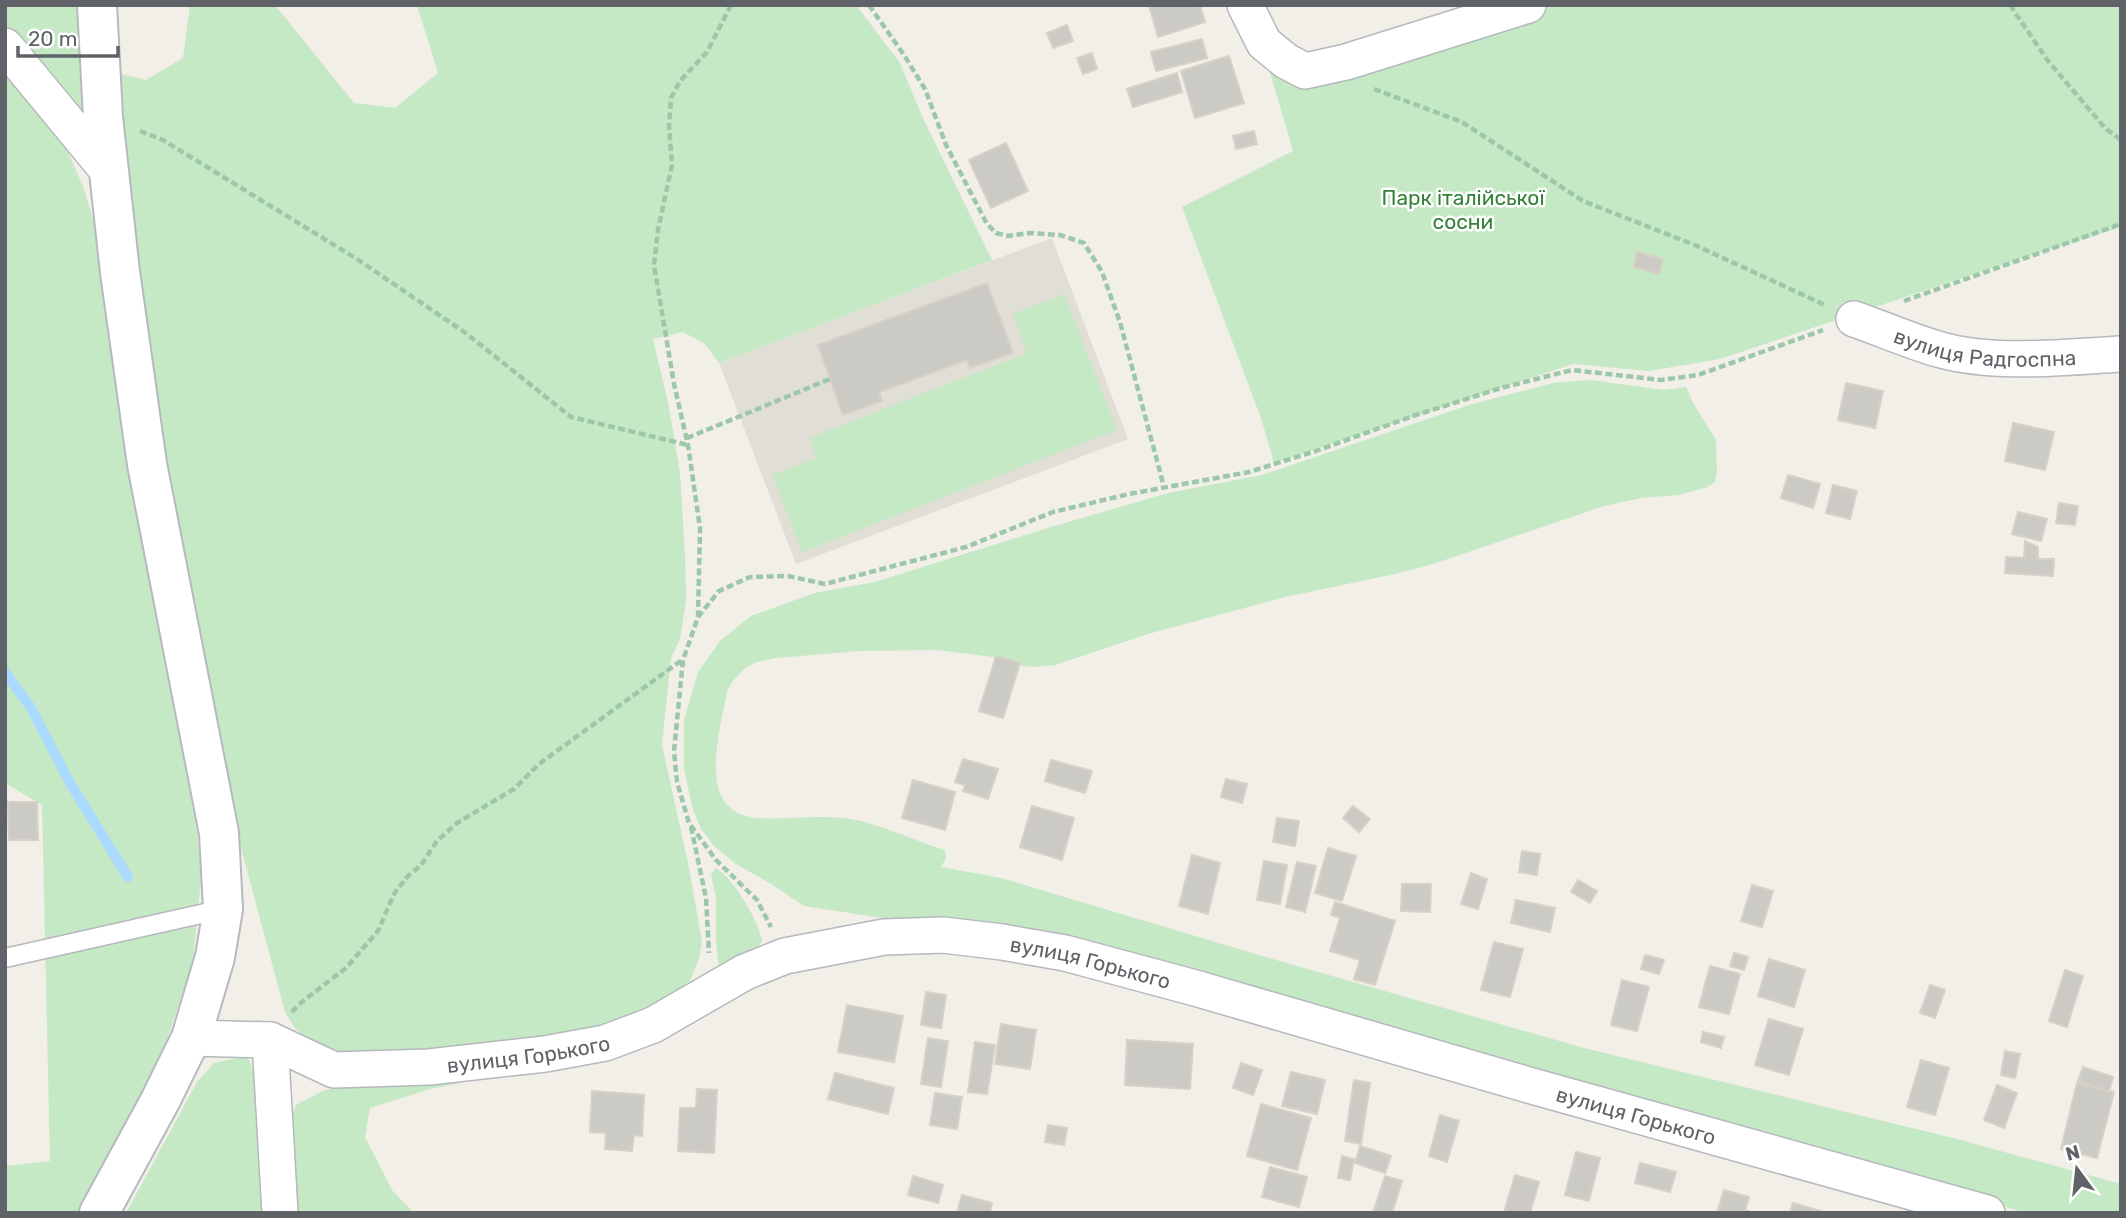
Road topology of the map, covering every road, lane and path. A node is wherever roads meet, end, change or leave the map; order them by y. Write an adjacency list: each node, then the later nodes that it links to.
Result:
1 (97, 5): 9 (street)
2 (731, 5): 16 (path)
3 (869, 5): 18 (path)
4 (1245, 5): 5 (street)
5 (1528, 5)
6 (2010, 5): 10 (path)
7 (5, 46): 11 (street)
8 (1372, 89): 13 (path)
9 (103, 117): 11 (street); 17 (path)
10 (2121, 140)
11 (109, 172): 22 (street)
12 (2121, 224): 13 (path)
13 (1854, 319): 14 (street, вулиця Радгоспна); 18 (path)
14 (2121, 354)
15 (830, 379): 16 (path)
16 (687, 438): 17 (path)
17 (688, 445): 19 (path)
18 (1164, 488): 19 (path)
19 (698, 617): 20 (path)
20 (683, 660): 21 (path); 27 (path)
21 (690, 823): 23 (path); 25 (path)
22 (223, 909): 24 (lane); 26 (street)
23 (785, 956): 25 (street, вулиця Горького); 30 (street, вулиця Горького)
24 (5, 958)
25 (708, 993): 27 (street, вулиця Горького)
26 (191, 1038): 27 (street, вулиця Горького); 28 (street)
27 (270, 1040): 29 (street)
28 (99, 1213)
29 (280, 1213)
30 (1987, 1213)

